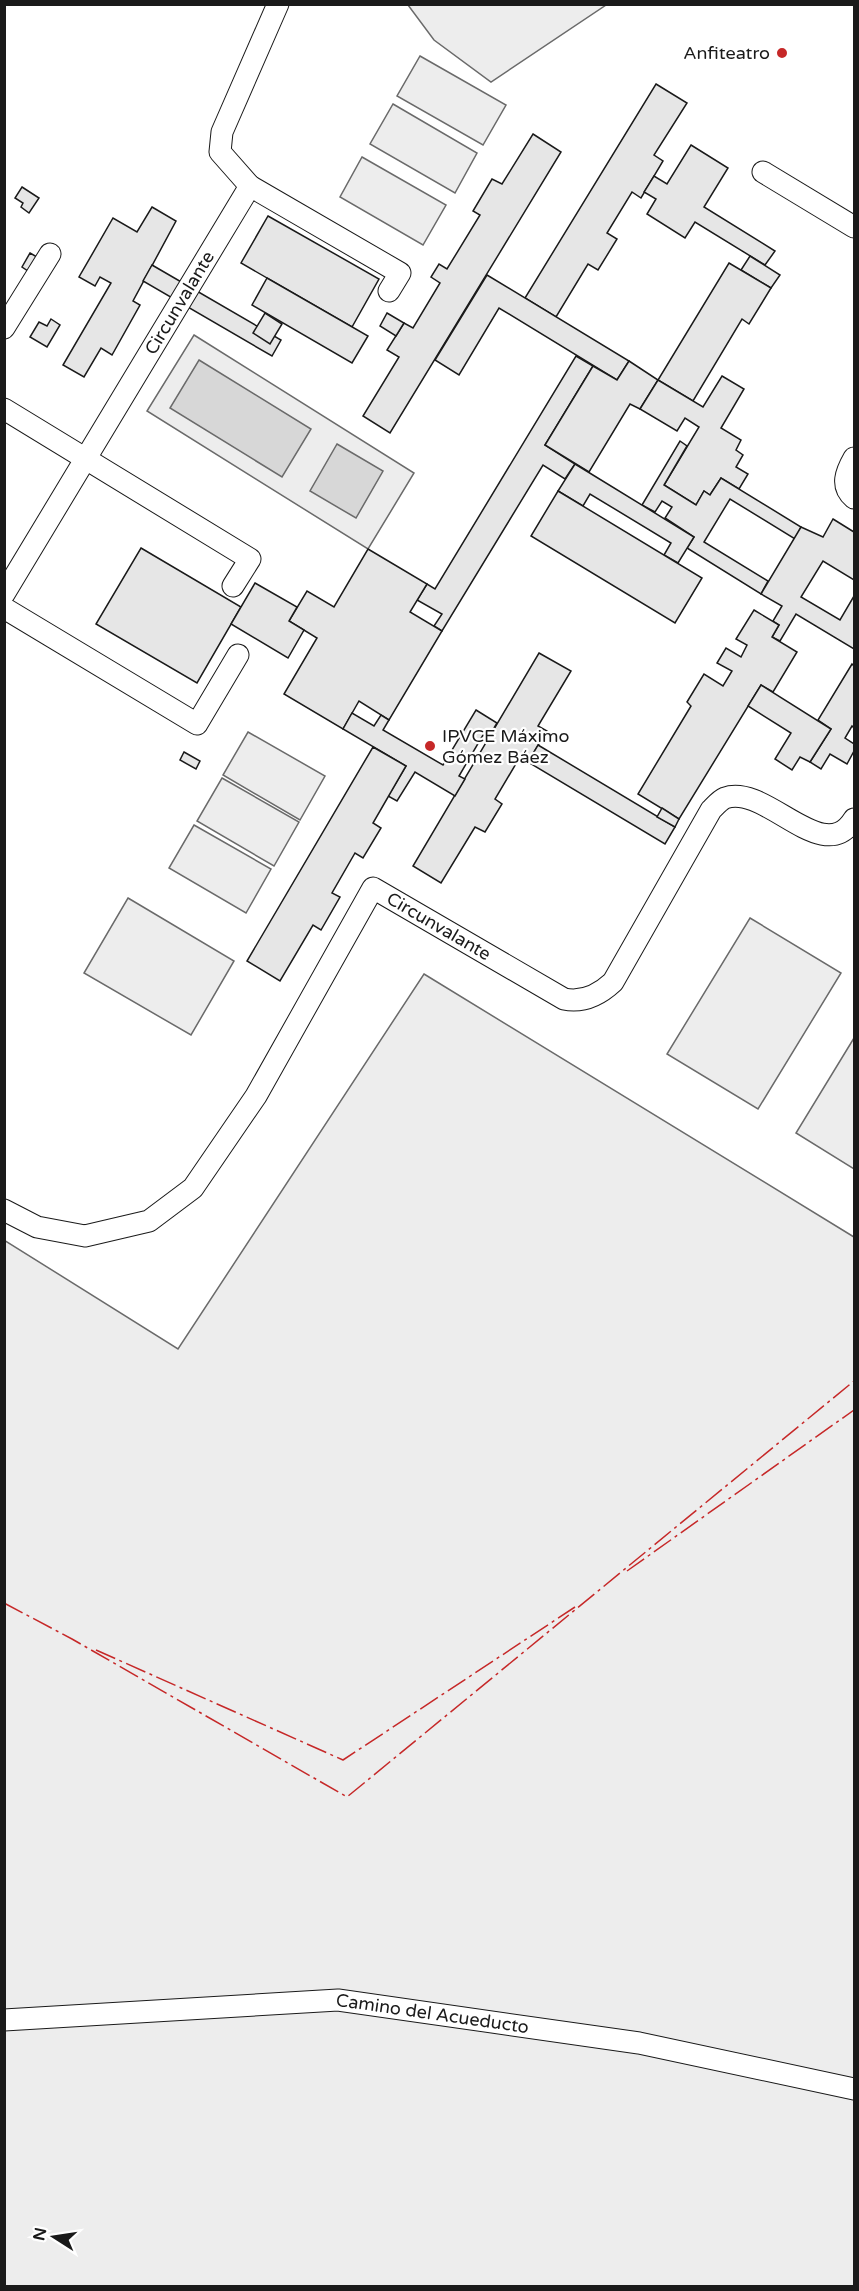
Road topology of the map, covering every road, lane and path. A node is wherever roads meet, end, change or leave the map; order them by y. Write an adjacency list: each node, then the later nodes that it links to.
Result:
1 (278, 4): 3 (street)
2 (763, 172): 4 (street)
3 (249, 186): 6 (street); 10 (street, Circunvalante)
4 (855, 227)
5 (50, 254): 7 (street)
6 (389, 291)
7 (4, 328)
8 (4, 409): 10 (street)
9 (855, 458): 11 (street)
10 (86, 459): 12 (street); 13 (street, Circunvalante)
11 (855, 498)
12 (234, 586)
13 (4, 594)
14 (4, 608): 15 (street)
15 (238, 656)
16 (855, 819): 17 (street, Circunvalante)
17 (4, 1210)
18 (4, 2020): 19 (street, Camino del Acueducto)
19 (855, 2089)

